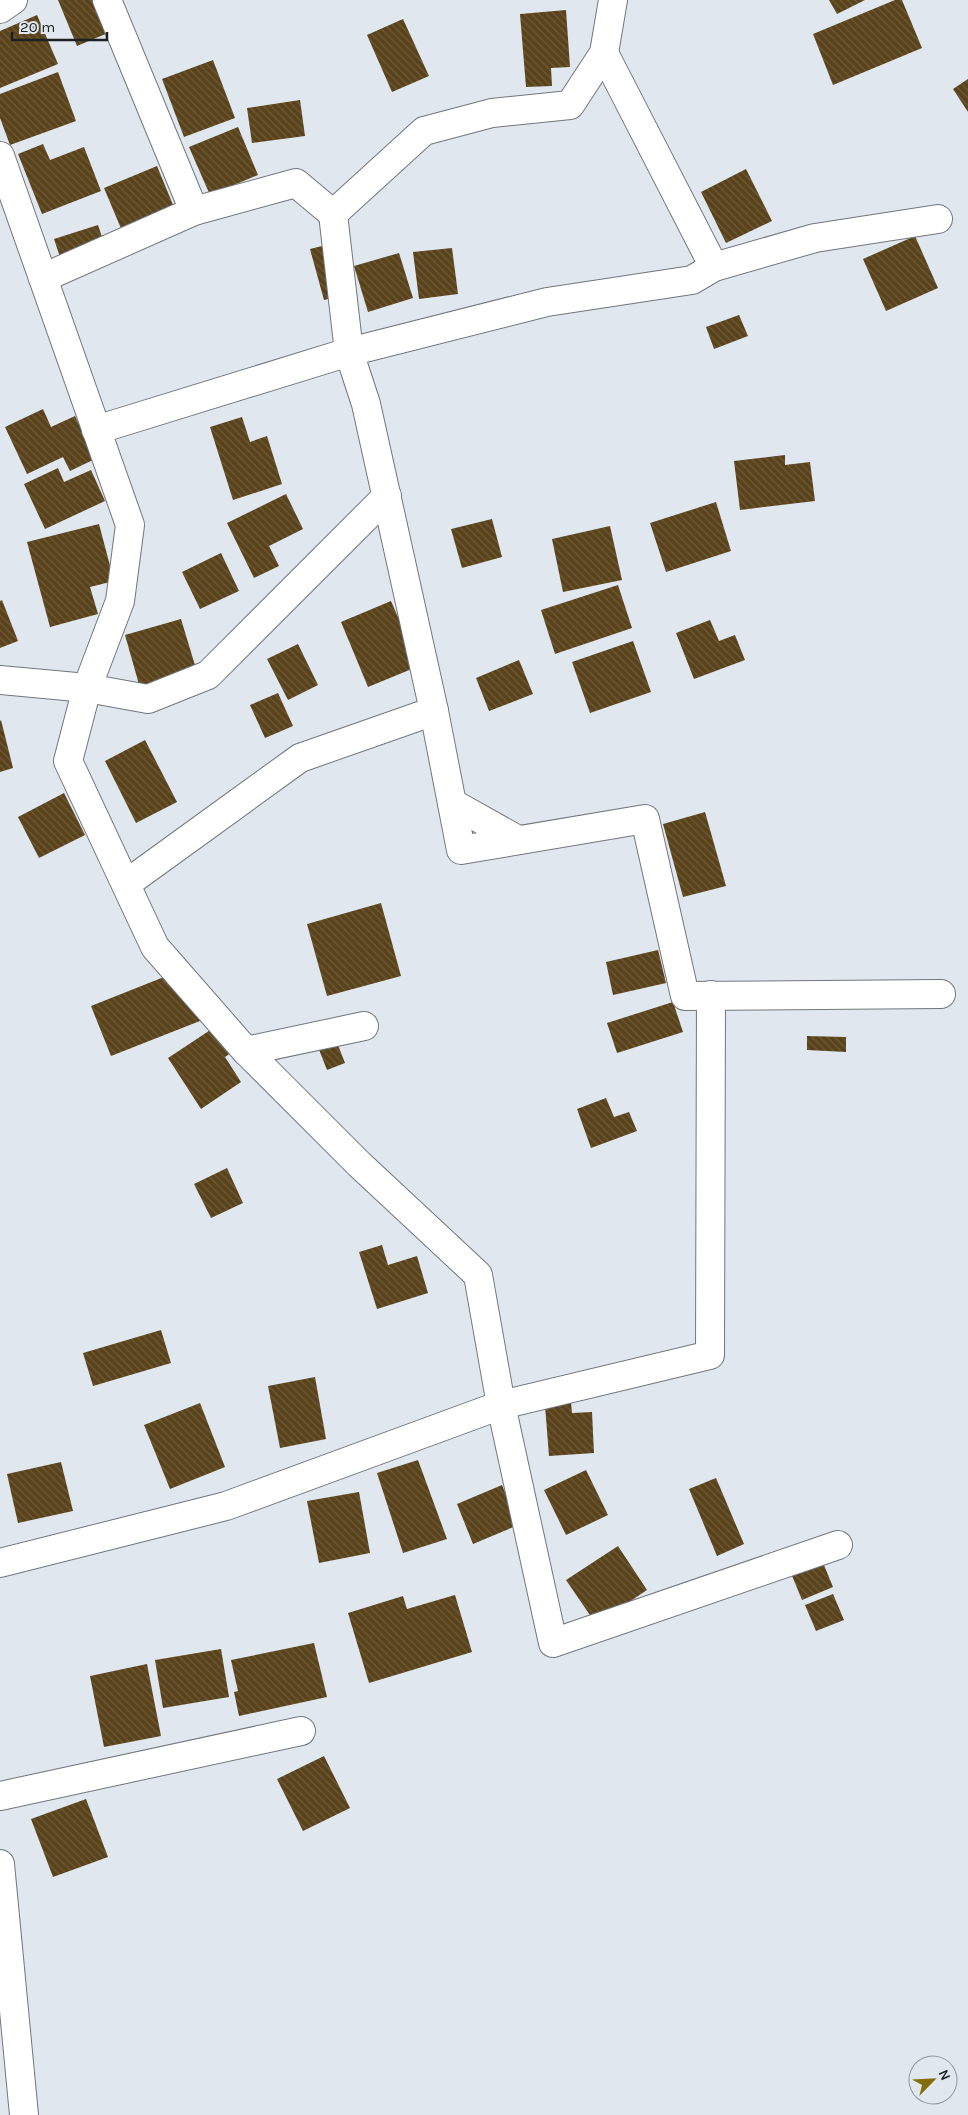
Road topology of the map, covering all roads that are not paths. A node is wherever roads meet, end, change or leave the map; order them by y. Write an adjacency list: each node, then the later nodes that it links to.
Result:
1 (12, 0): 4 (street)
2 (107, 0): 7 (street)
3 (613, 0): 5 (street)
4 (0, 10)
5 (604, 53): 8 (street); 10 (street)
6 (0, 156): 11 (street)
7 (194, 211): 8 (street); 11 (street)
8 (333, 214): 12 (street)
9 (938, 220): 10 (street)
10 (714, 268): 12 (street)
11 (43, 278): 13 (street)
12 (348, 352): 13 (street); 14 (street)
13 (96, 430): 16 (street)
14 (386, 496): 16 (street); 17 (street)
15 (0, 680): 16 (street)
16 (87, 688): 20 (street)
17 (434, 711): 18 (street); 20 (street)
18 (452, 803): 19 (street); 19 (street)
19 (518, 840): 22 (street)
20 (126, 884): 24 (street)
21 (941, 994): 22 (street)
22 (711, 995): 25 (street)
23 (364, 1026): 24 (street)
24 (246, 1051): 25 (street)
25 (501, 1405): 26 (street); 27 (street)
26 (838, 1545)
27 (0, 1563)
28 (301, 1731): 29 (street)
29 (0, 1796)
30 (0, 1864): 31 (street)
31 (16, 2100)

